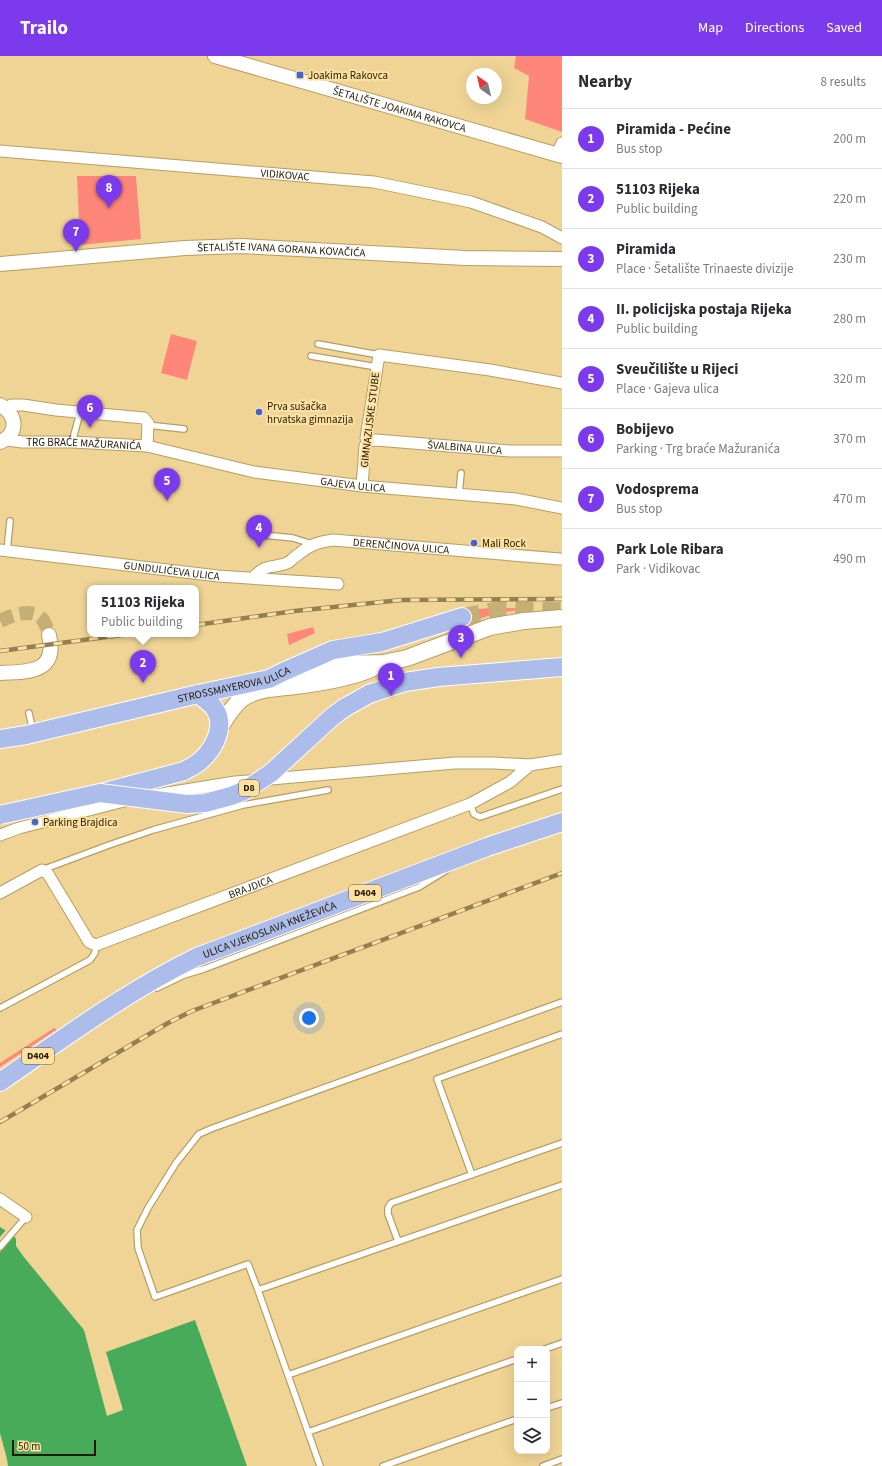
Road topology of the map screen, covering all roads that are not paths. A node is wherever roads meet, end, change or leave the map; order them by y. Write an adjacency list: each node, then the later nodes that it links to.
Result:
1 (215, 56): 3 (street, ŠETALIŠTE JOAKIMA RAKOVCA)
2 (0, 151): 4 (street, VIDIKOVAC)
3 (560, 151)
4 (562, 238)
5 (562, 259): 6 (street, ŠETALIŠTE IVANA GORANA KOVAČIĆA)
6 (0, 264)
7 (318, 344): 8 (lane)
8 (379, 355): 10 (street, GIMNAZIJSKE STUBE); 11 (street)
9 (311, 356): 10 (lane)
10 (377, 367): 17 (street, GIMNAZIJSKE STUBE)
11 (562, 383)
12 (3, 407): 13 (street, TRG BRAĆE MAŽURANIĆA); 16 (street, TRG BRAĆE MAŽURANIĆA)
13 (80, 413): 14 (street, TRG BRAĆE MAŽURANIĆA); 18 (lane)
14 (147, 425): 15 (lane); 19 (street, TRG BRAĆE MAŽURANIĆA)
15 (184, 428)
16 (3, 441): 18 (street, TRG BRAĆE MAŽURANIĆA)
17 (368, 441): 20 (street, ŠVALBINA ULICA); 22 (street, GIMNAZIJSKE STUBE)
18 (72, 442): 19 (street, TRG BRAĆE MAŽURANIĆA)
19 (147, 446): 22 (street, GAJEVA ULICA)
20 (562, 451)
21 (462, 473): 23 (lane)
22 (362, 486): 23 (street, GAJEVA ULICA)
23 (459, 494): 24 (street, GAJEVA ULICA)
24 (562, 508)
25 (10, 521): 28 (lane)
26 (253, 534): 27 (lane)
27 (312, 544): 29 (street, DERENČINOVA ULICA); 30 (street, DERENČINOVA ULICA)
28 (3, 551): 30 (street, GUNDULIĆEVA ULICA)
29 (560, 558)
30 (253, 578): 31 (street, GUNDULIĆEVA ULICA)
31 (338, 584)
32 (462, 617): 38 (main road, STROSSMAYEROVA ULICA)
33 (562, 618): 35 (main road)
34 (49, 635): 37 (street)
35 (383, 663): 38 (main road); 41 (main road)
36 (562, 667): 48 (main road, D8, bridge)
37 (0, 673)
38 (270, 679): 39 (main road, STROSSMAYEROVA ULICA)
39 (198, 694): 41 (main road); 42 (main road, STROSSMAYEROVA ULICA)
40 (30, 713): 42 (lane)
41 (220, 729): 48 (main road)
42 (34, 733): 43 (main road, STROSSMAYEROVA ULICA)
43 (0, 739)
44 (562, 760): 45 (street)
45 (530, 765): 49 (street, BRAJDICA); 52 (street)
46 (562, 789): 49 (lane)
47 (328, 790): 55 (lane)
48 (100, 793): 50 (main road, D8, bridge)
49 (470, 804): 57 (street, BRAJDICA)
50 (3, 810): 52 (lane)
51 (562, 822): 54 (main road, ULICA VJEKOSLAVA KNEŽEVIĆA / D404)
52 (19, 828): 53 (street)
53 (0, 835)
54 (470, 853): 58 (lane); 62 (main road, ULICA VJEKOSLAVA KNEŽEVIĆA / D404)
55 (42, 870): 56 (street); 57 (street)
56 (0, 893)
57 (96, 945): 60 (lane)
58 (154, 990)
59 (562, 1002): 73 (lane)
60 (0, 1008)
61 (100, 1022): 62 (lane)
62 (77, 1029): 64 (main road, ULICA VJEKOSLAVA KNEŽEVIĆA / D404)
63 (562, 1034): 66 (lane)
64 (0, 1082)
65 (562, 1143): 66 (lane)
66 (472, 1175): 70 (lane)
67 (562, 1185): 70 (lane)
68 (0, 1199): 69 (street)
69 (26, 1217): 71 (lane)
70 (398, 1241): 73 (lane)
71 (0, 1247)
72 (562, 1279): 77 (lane)
73 (258, 1290): 77 (lane)
74 (562, 1343): 75 (lane)
75 (550, 1347)
76 (514, 1360): 81 (lane)
77 (288, 1375): 81 (lane)
78 (562, 1403): 79 (lane)
79 (550, 1407)
80 (514, 1420): 84 (lane)
81 (308, 1432): 83 (lane)
82 (562, 1459): 85 (lane)
83 (320, 1466)
84 (383, 1466)
85 (543, 1466)

